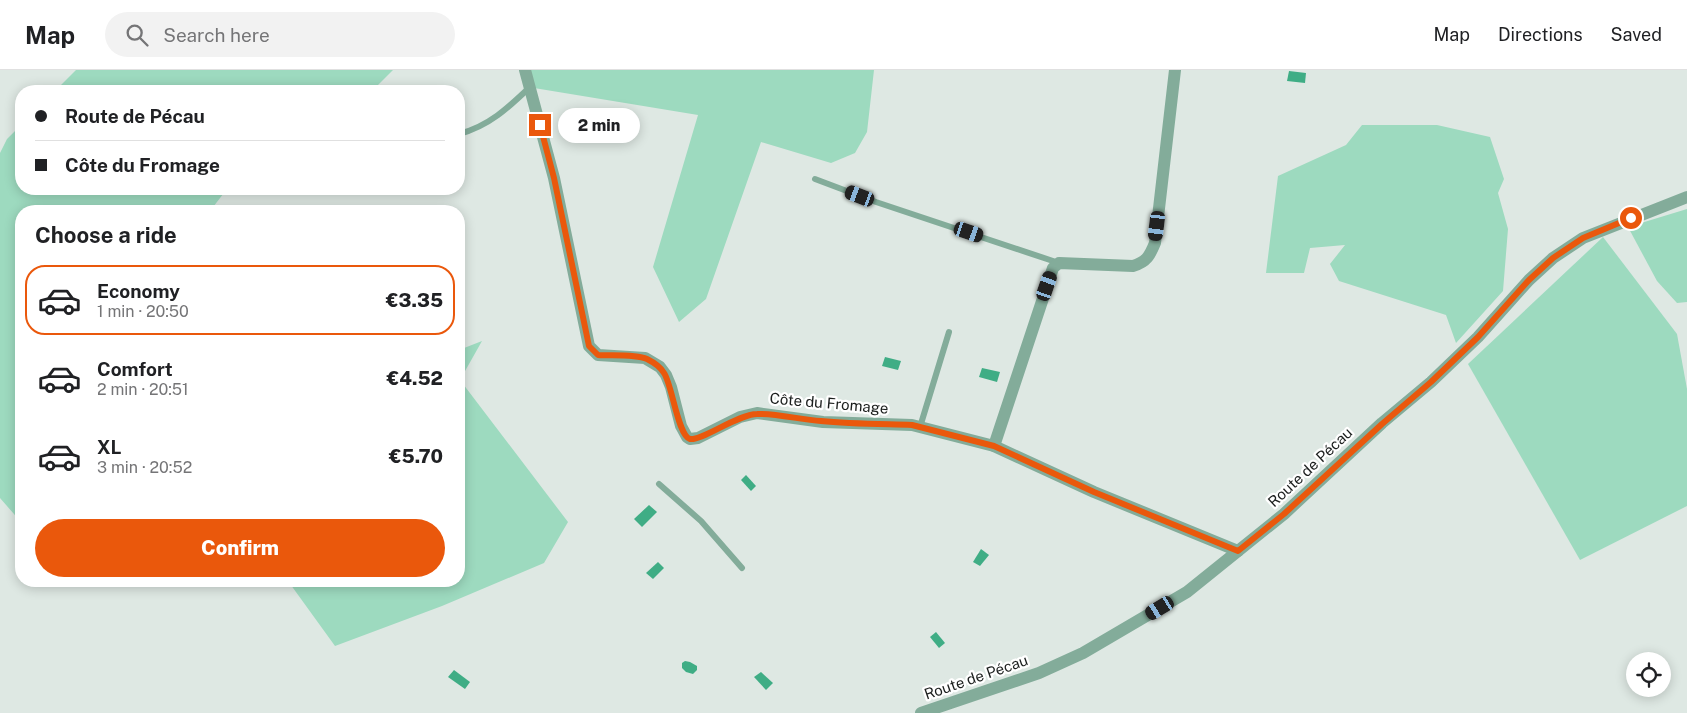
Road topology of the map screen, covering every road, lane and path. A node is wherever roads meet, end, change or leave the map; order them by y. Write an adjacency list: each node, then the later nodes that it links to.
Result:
1 (525, 70): 3 (street, Côte du Fromage)
2 (1175, 70): 7 (street)
3 (530, 87): 4 (lane); 9 (street, Côte du Fromage)
4 (465, 132)
5 (815, 179): 7 (lane)
6 (1687, 197): 12 (street, Route de Pécau)
7 (1059, 263): 10 (street)
8 (949, 332): 9 (lane)
9 (920, 427): 10 (street, Côte du Fromage)
10 (994, 446): 12 (street, Côte du Fromage)
11 (659, 484): 13 (lane)
12 (1238, 551): 14 (street, Route de Pécau)
13 (742, 568)
14 (920, 713)

